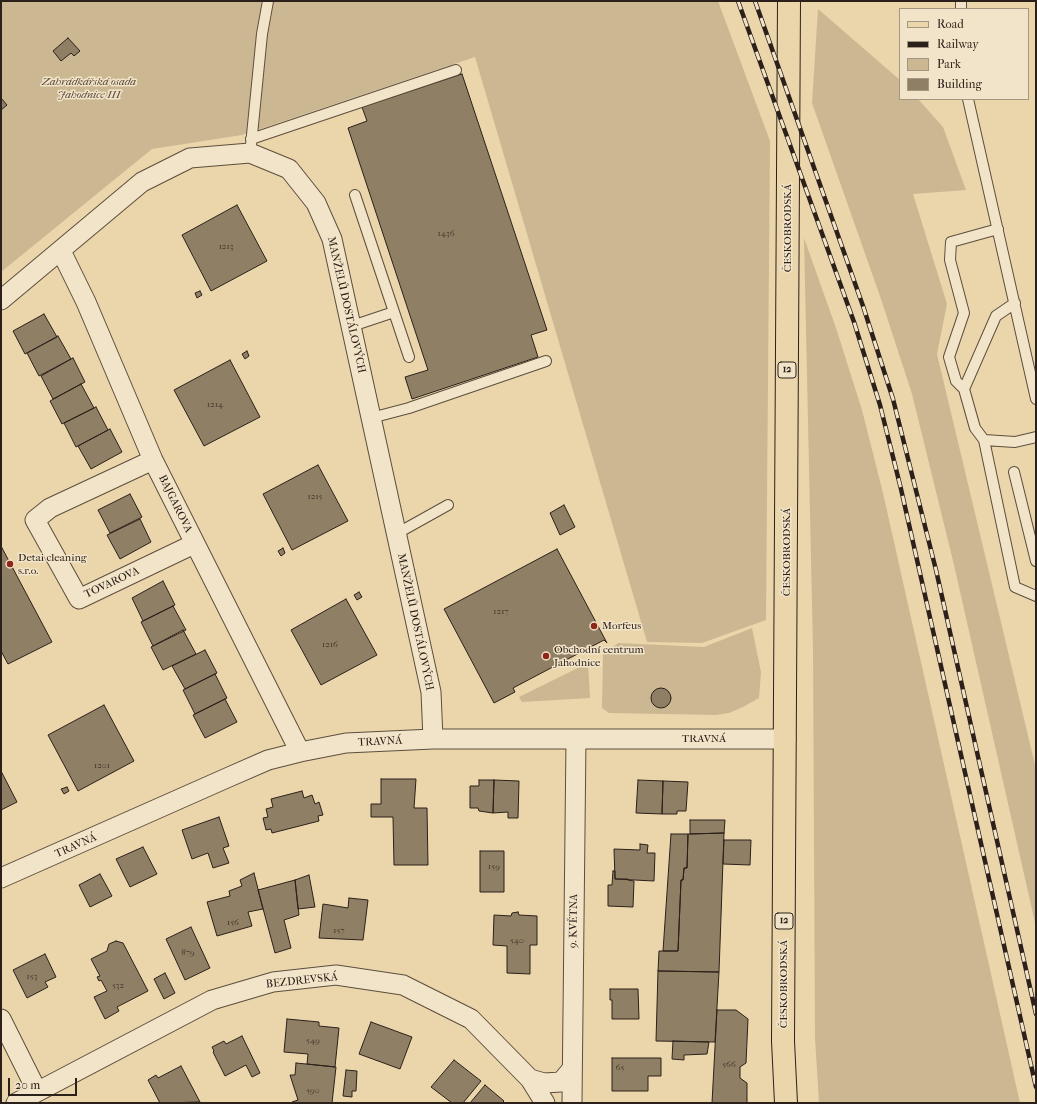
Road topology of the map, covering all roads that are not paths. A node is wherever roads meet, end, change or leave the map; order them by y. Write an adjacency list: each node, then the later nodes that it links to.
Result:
1 (268, 1): 5 (lane)
2 (789, 1): 29 (main road, ČESKOBRODSKÁ / 12)
3 (456, 70): 5 (lane)
4 (968, 100): 7 (lane)
5 (251, 146): 8 (street, MANŽELŮ DOSTÁLOVÝCH); 12 (street, MANŽELŮ DOSTÁLOVÝCH)
6 (355, 195): 11 (lane)
7 (998, 229): 10 (lane); 15 (lane)
8 (60, 251): 9 (street, MANŽELŮ DOSTÁLOVÝCH); 20 (street, BAJGAROVA)
9 (1, 300)
10 (1014, 303): 15 (lane); 16 (lane)
11 (394, 312): 12 (lane); 13 (lane)
12 (352, 326): 17 (street, MANŽELŮ DOSTÁLOVÝCH)
13 (409, 356)
14 (546, 361): 17 (lane)
15 (964, 389): 19 (lane)
16 (1036, 399)
17 (371, 418): 23 (street, MANŽELŮ DOSTÁLOVÝCH)
18 (1036, 437): 19 (lane)
19 (984, 440): 26 (lane)
20 (153, 460): 24 (street, BAJGAROVA); 24 (street, TOVAROVA)
21 (1014, 472): 25 (lane)
22 (448, 505): 23 (lane)
23 (396, 534): 27 (street, MANŽELŮ DOSTÁLOVÝCH)
24 (194, 544): 30 (street, BAJGAROVA)
25 (1036, 561)
26 (1036, 596)
27 (433, 739): 28 (street, TRAVNÁ); 30 (street, TRAVNÁ)
28 (576, 739): 29 (street, TRAVNÁ); 33 (street, 9. KVĚTNA)
29 (786, 739): 39 (main road, ČESKOBRODSKÁ / 12)
30 (300, 752): 31 (street, TRAVNÁ)
31 (1, 878)
32 (1, 1019): 35 (street)
33 (572, 1069): 34 (street); 38 (street, 9. KVĚTNA)
34 (530, 1079): 35 (street, BEZDREVSKÁ); 37 (street, BEZDREVSKÁ)
35 (37, 1091): 36 (street, BEZDREVSKÁ)
36 (16, 1103)
37 (545, 1103)
38 (572, 1103)
39 (786, 1103)

